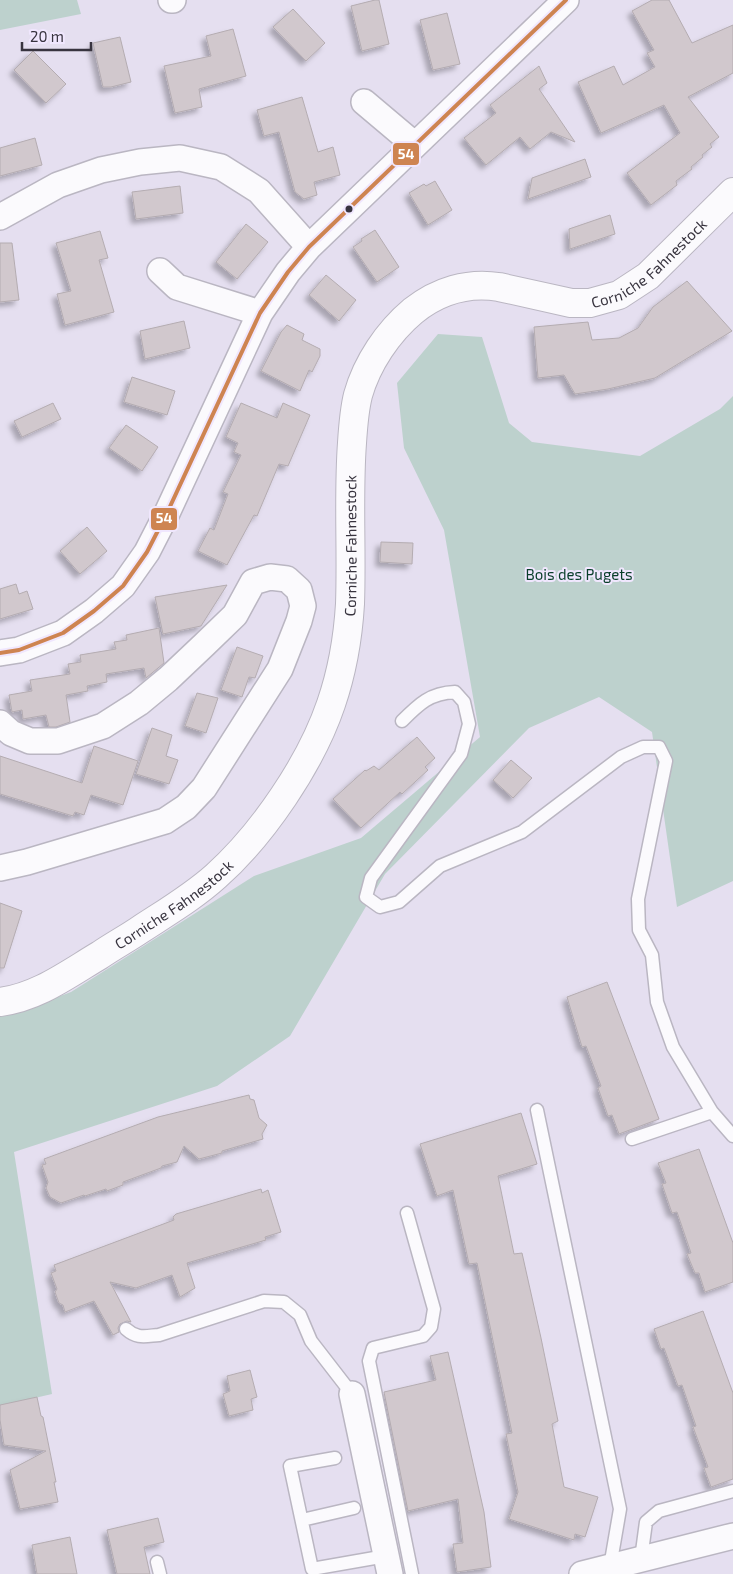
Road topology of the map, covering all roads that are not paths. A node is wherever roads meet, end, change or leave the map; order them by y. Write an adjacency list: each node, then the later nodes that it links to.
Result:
1 (566, 0): 3 (street)
2 (364, 102): 3 (street)
3 (415, 144): 6 (street)
4 (733, 192): 13 (main road, Corniche Fahnestock)
5 (0, 217): 6 (street)
6 (309, 247): 8 (street)
7 (160, 271): 8 (street)
8 (260, 313): 9 (street)
9 (0, 653)
10 (402, 721): 15 (lane)
11 (0, 724): 12 (street)
12 (0, 868)
13 (0, 1002)
14 (537, 1110): 28 (lane)
15 (712, 1112): 16 (lane); 17 (lane)
16 (733, 1136)
17 (632, 1138)
18 (407, 1213): 29 (lane)
19 (126, 1329): 20 (lane)
20 (352, 1394): 27 (street)
21 (334, 1458): 24 (lane)
22 (733, 1491): 26 (lane)
23 (354, 1508): 24 (lane)
24 (302, 1520): 27 (lane)
25 (733, 1536): 26 (street)
26 (641, 1559): 28 (street)
27 (388, 1565)
28 (610, 1567): 30 (street)
29 (412, 1574)
30 (582, 1574)

